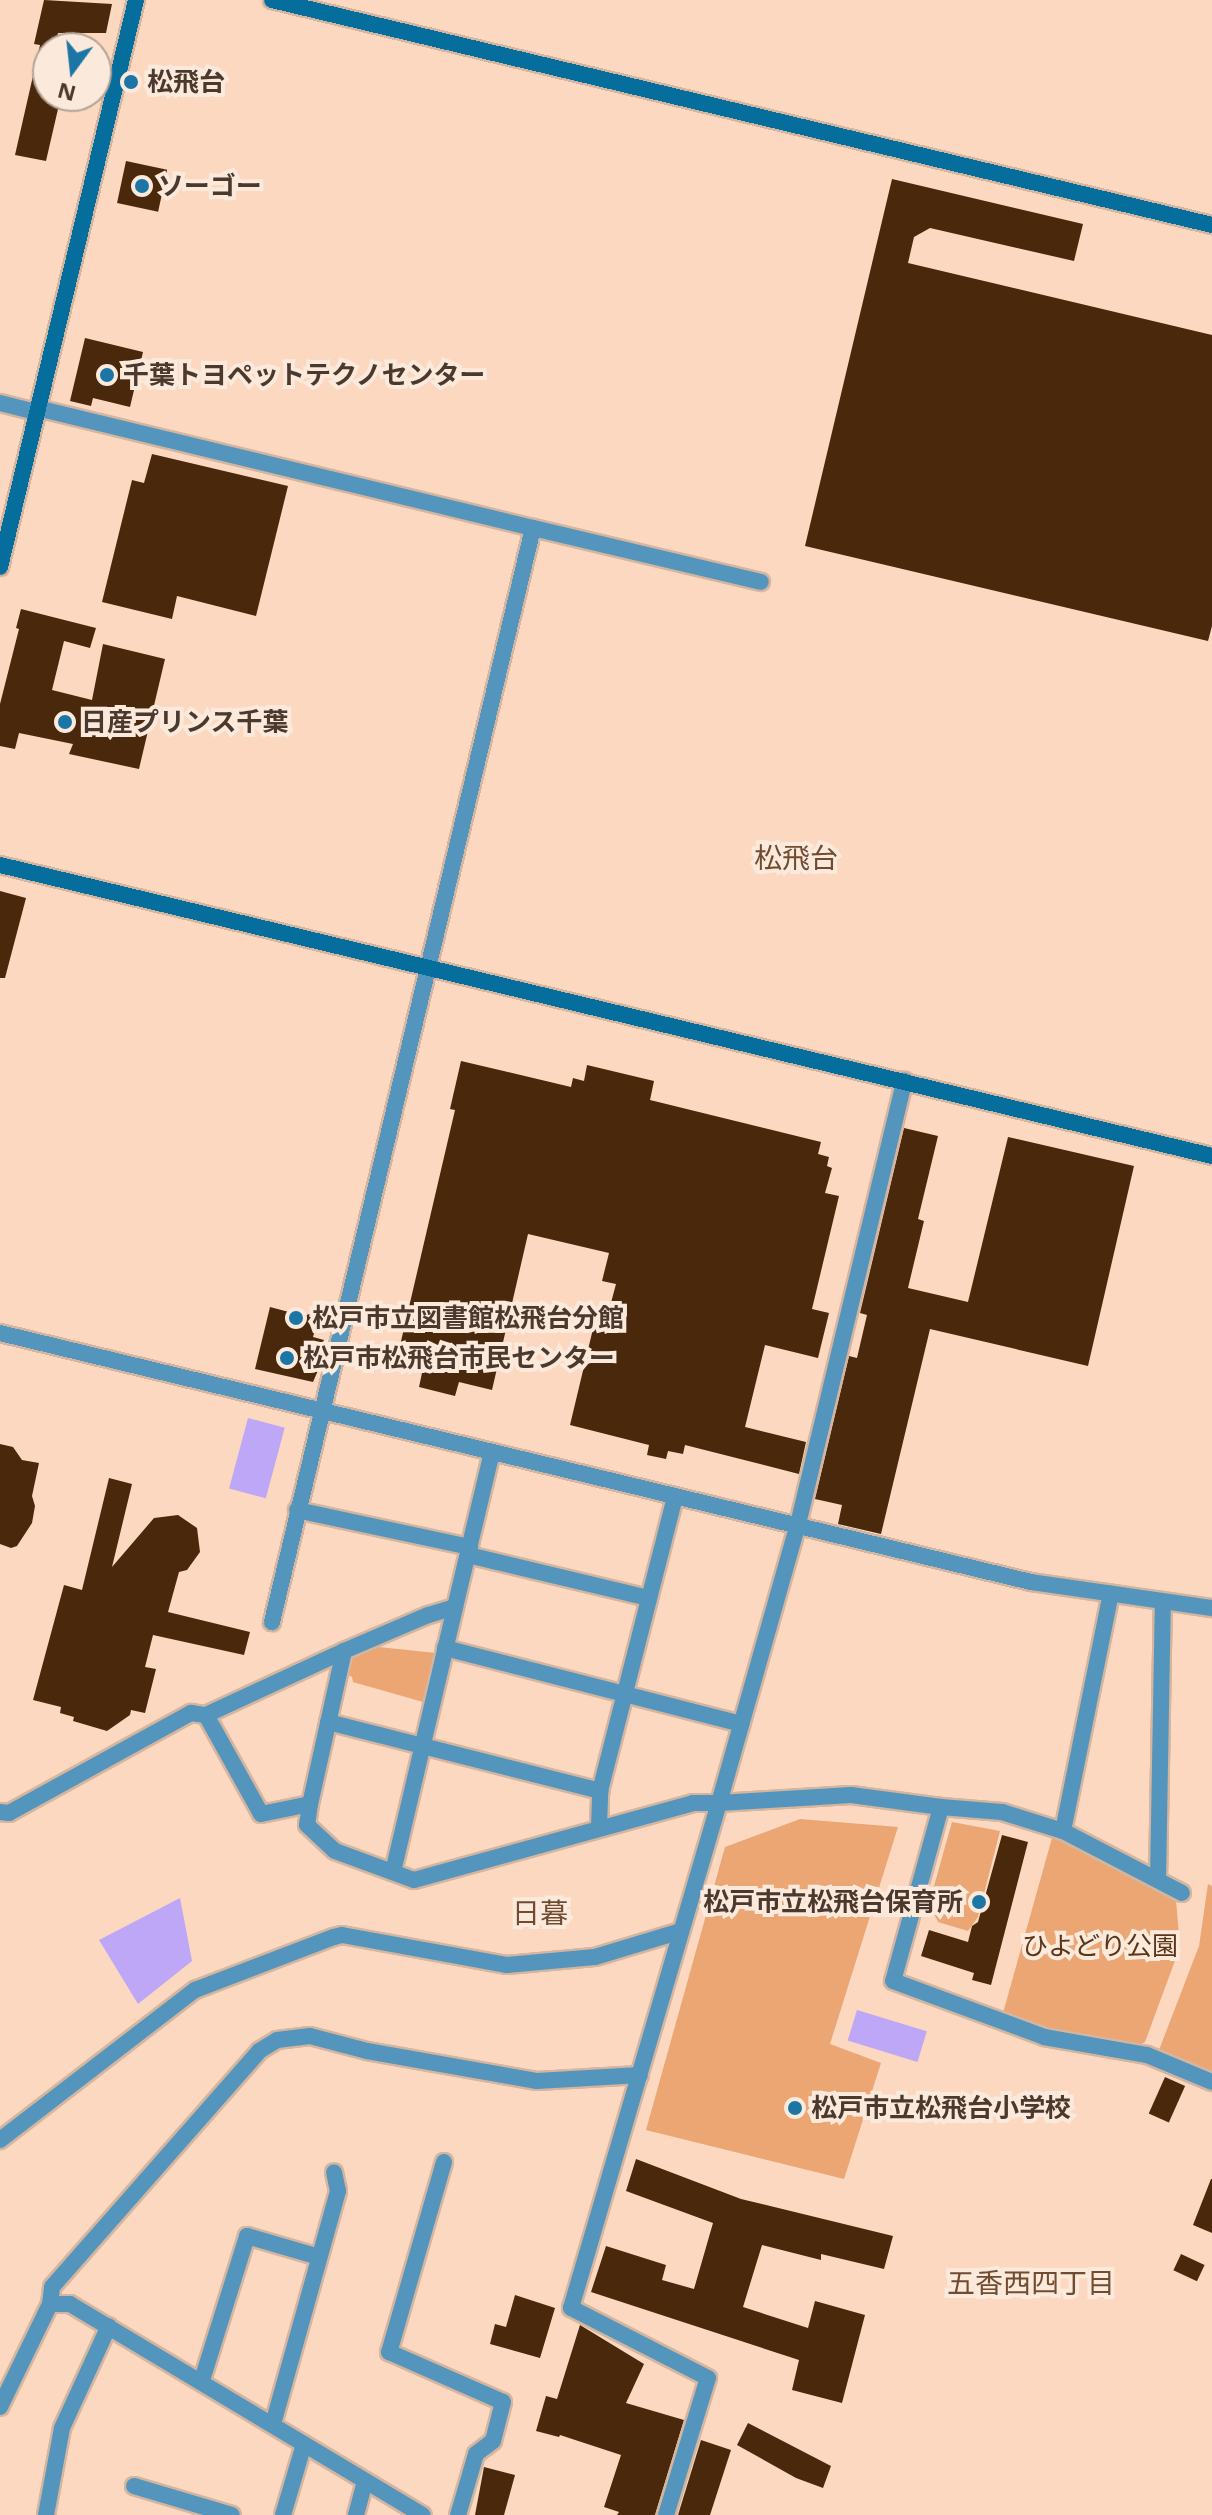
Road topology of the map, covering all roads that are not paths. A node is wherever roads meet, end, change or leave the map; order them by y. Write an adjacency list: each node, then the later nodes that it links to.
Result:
1 (136, 0): 5 (street)
2 (272, 0): 3 (street)
3 (1212, 225)
4 (0, 403): 5 (street)
5 (37, 410): 6 (street); 7 (street)
6 (533, 528): 8 (street); 10 (street)
7 (0, 567)
8 (761, 582)
9 (0, 865): 10 (street)
10 (427, 968): 11 (street); 14 (street)
11 (904, 1081): 12 (street); 18 (street)
12 (1212, 1156)
13 (0, 1333): 14 (street)
14 (322, 1408): 15 (street); 17 (street)
15 (492, 1452): 16 (street); 19 (street)
16 (675, 1496): 18 (street); 21 (street)
17 (297, 1510): 19 (street); 25 (street)
18 (798, 1524): 20 (street); 31 (street)
19 (469, 1551): 21 (street); 23 (street)
20 (1111, 1594): 22 (street); 39 (street)
21 (649, 1598): 28 (street)
22 (1163, 1602): 24 (street); 41 (street)
23 (455, 1607): 26 (street); 27 (street)
24 (1212, 1608)
25 (272, 1622)
26 (445, 1648): 28 (street); 32 (street)
27 (344, 1651): 29 (street); 30 (street)
28 (626, 1694): 31 (street); 33 (street)
29 (206, 1715): 35 (street); 37 (street)
30 (328, 1722): 32 (street); 35 (street)
31 (741, 1724): 34 (street)
32 (423, 1745): 33 (street); 40 (street)
33 (600, 1791): 38 (street)
34 (719, 1803): 36 (street); 38 (street); 43 (street)
35 (310, 1804): 40 (street)
36 (941, 1807): 39 (street); 45 (street)
37 (0, 1812)
38 (599, 1827): 40 (street)
39 (1063, 1831): 41 (street)
40 (393, 1872)
41 (1158, 1880): 42 (street)
42 (1182, 1893)
43 (681, 1931): 44 (street); 46 (street)
44 (640, 2075): 50 (street); 64 (street)
45 (1212, 2082)
46 (1, 2137)
47 (444, 2162): 63 (street)
48 (334, 2172): 49 (street)
49 (319, 2257): 52 (street); 54 (street)
50 (50, 2304): 51 (street); 53 (street)
51 (109, 2326): 52 (street); 58 (street)
52 (202, 2380): 54 (street)
53 (2, 2396)
54 (273, 2424): 55 (street)
55 (304, 2444): 56 (street); 60 (street)
56 (365, 2482): 61 (street); 62 (street)
57 (134, 2486): 59 (street)
58 (46, 2515)
59 (232, 2515)
60 (283, 2515)
61 (356, 2515)
62 (423, 2515)
63 (458, 2515)
64 (666, 2515)

